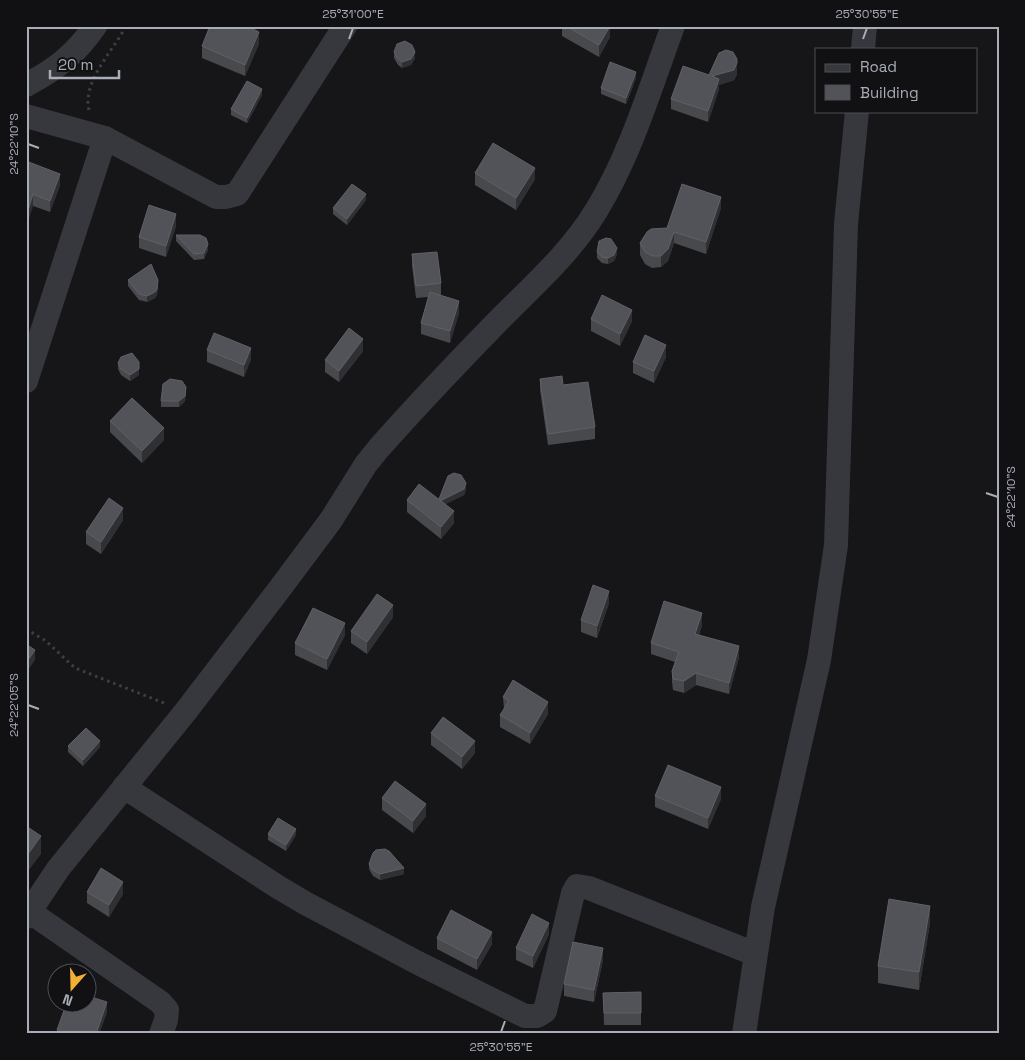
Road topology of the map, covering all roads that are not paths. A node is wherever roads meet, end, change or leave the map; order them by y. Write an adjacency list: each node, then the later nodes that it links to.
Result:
1 (94, 26): 6 (street)
2 (345, 26): 9 (street)
3 (673, 26): 11 (street)
4 (865, 26): 5 (street)
5 (863, 48)
6 (26, 85)
7 (857, 112): 13 (street)
8 (26, 116): 9 (street)
9 (105, 138): 10 (street)
10 (26, 381)
11 (124, 788): 12 (street); 13 (street)
12 (28, 915): 14 (street)
13 (755, 954): 15 (street)
14 (161, 1034)
15 (744, 1034)

